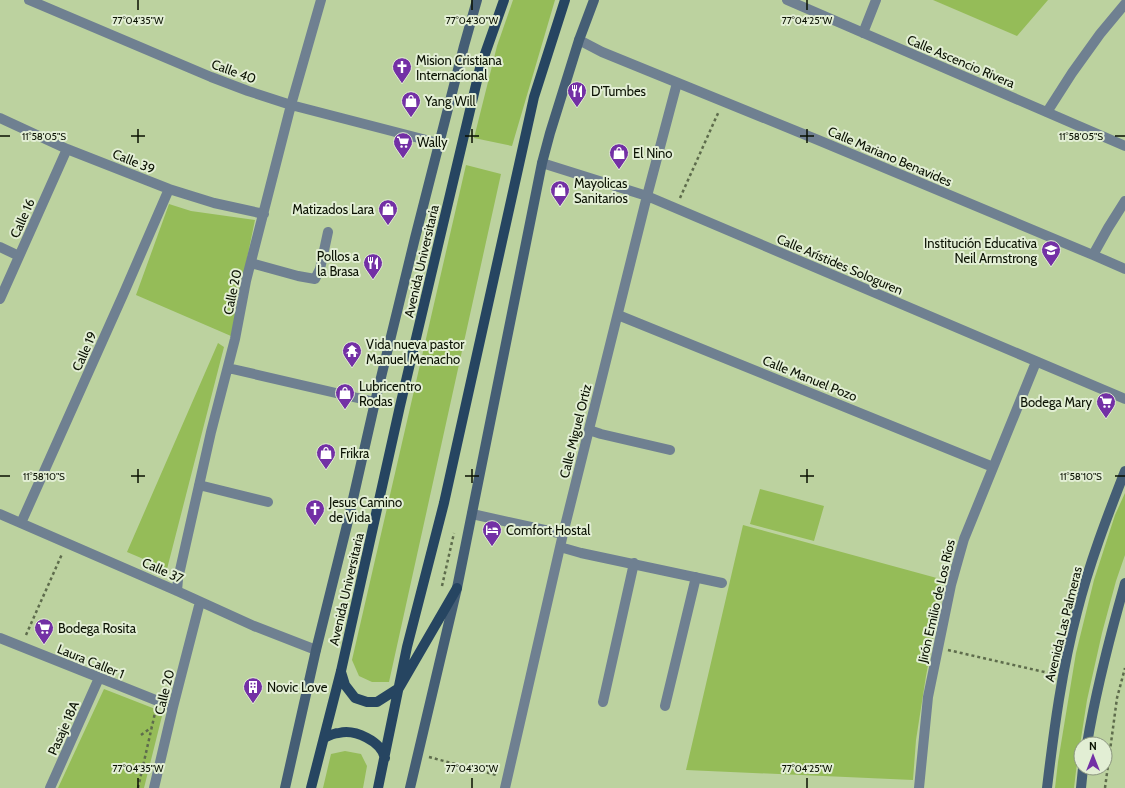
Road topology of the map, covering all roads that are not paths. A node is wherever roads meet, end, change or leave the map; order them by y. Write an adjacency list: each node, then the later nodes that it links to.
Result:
1 (29, 0): 13 (street, Calle 40)
2 (321, 0): 13 (street, Calle 20)
3 (478, 0): 16 (main road, Avenida Universitaria)
4 (504, 0): 56 (main road, Avenida Universitaria)
5 (565, 0): 58 (main road)
6 (594, 0): 11 (main road)
7 (787, 0): 10 (street, Calle Ascencio Rivera)
8 (876, 0): 10 (street)
9 (1125, 4): 14 (street)
10 (863, 33): 14 (street, Calle Ascencio Rivera)
11 (579, 40): 12 (street, Calle Mariano Benavides); 19 (main road)
12 (677, 83): 21 (street, Calle Miguel Ortiz); 26 (street, Calle Mariano Benavides)
13 (291, 106): 16 (street, Calle 40); 23 (street, Calle 20)
14 (1047, 112): 17 (street, Calle Ascencio Rivera)
15 (0, 118): 18 (street, Calle 39)
16 (438, 143): 35 (main road, Avenida Universitaria)
17 (1125, 146)
18 (67, 149): 20 (street, Calle 39); 27 (street, Calle 16)
19 (542, 162): 21 (street, Calle Arístides Sologuren); 43 (main road)
20 (169, 189): 23 (street, Calle 39); 44 (street, Calle 19)
21 (647, 196): 31 (street, Calle Miguel Ortiz); 32 (street, Calle Arístides Sologuren)
22 (1125, 201): 26 (street)
23 (264, 214): 28 (street, Calle 20)
24 (328, 232): 28 (street)
25 (0, 247): 27 (street)
26 (1093, 254): 29 (street, Calle Mariano Benavides)
27 (19, 256): 30 (street, Calle 16)
28 (251, 263): 33 (street, Calle 20)
29 (1125, 269)
30 (0, 299)
31 (618, 314): 36 (street, Calle Miguel Ortiz); 38 (street, Calle Manuel Pozo)
32 (1036, 362): 34 (street, Calle Arístides Sologuren); 38 (street, Jirón Emilio de Los Ríos)
33 (228, 368): 35 (street); 40 (street, Calle 20)
34 (1125, 399)
35 (375, 402): 55 (main road, Avenida Universitaria)
36 (589, 430): 37 (street); 45 (street, Calle Miguel Ortiz)
37 (670, 450)
38 (993, 467): 73 (street, Jirón Emilio de Los Ríos)
39 (1125, 471): 74 (main road, Avenida Las Palmeras)
40 (199, 485): 41 (street); 52 (street, Calle 20)
41 (268, 502)
42 (0, 514): 44 (street, Calle 37)
43 (472, 514): 45 (street); 51 (main road)
44 (21, 523): 52 (street, Calle 37)
45 (563, 534): 46 (street, Calle Miguel Ortiz)
46 (560, 547): 47 (street); 66 (street, Calle Miguel Ortiz)
47 (634, 563): 48 (street); 59 (street)
48 (696, 577): 49 (street); 60 (street)
49 (722, 582)
50 (1125, 583): 62 (main road)
51 (457, 588): 58 (main road); 72 (main road)
52 (177, 591): 53 (street, Calle 37)
53 (200, 602): 55 (street, Calle 37); 61 (street, Calle 20)
54 (0, 638): 57 (street, Laura Caller 1)
55 (316, 650): 69 (main road, Avenida Universitaria)
56 (341, 671): 58 (main road); 63 (main road, Avenida Universitaria)
57 (99, 678): 61 (street, Laura Caller 1); 67 (street, Pasaje 18A)
58 (399, 688): 64 (main road)
59 (603, 702)
60 (665, 706)
61 (173, 707): 68 (street, Calle 20)
62 (1088, 736)
63 (324, 738): 64 (main road); 70 (main road, Avenida Universitaria)
64 (384, 758): 71 (main road)
65 (1082, 776): 75 (main road)
66 (507, 783)
67 (50, 788)
68 (154, 788)
69 (285, 788)
70 (311, 788)
71 (378, 788)
72 (410, 788)
73 (919, 788)
74 (1047, 788)
75 (1081, 788)

